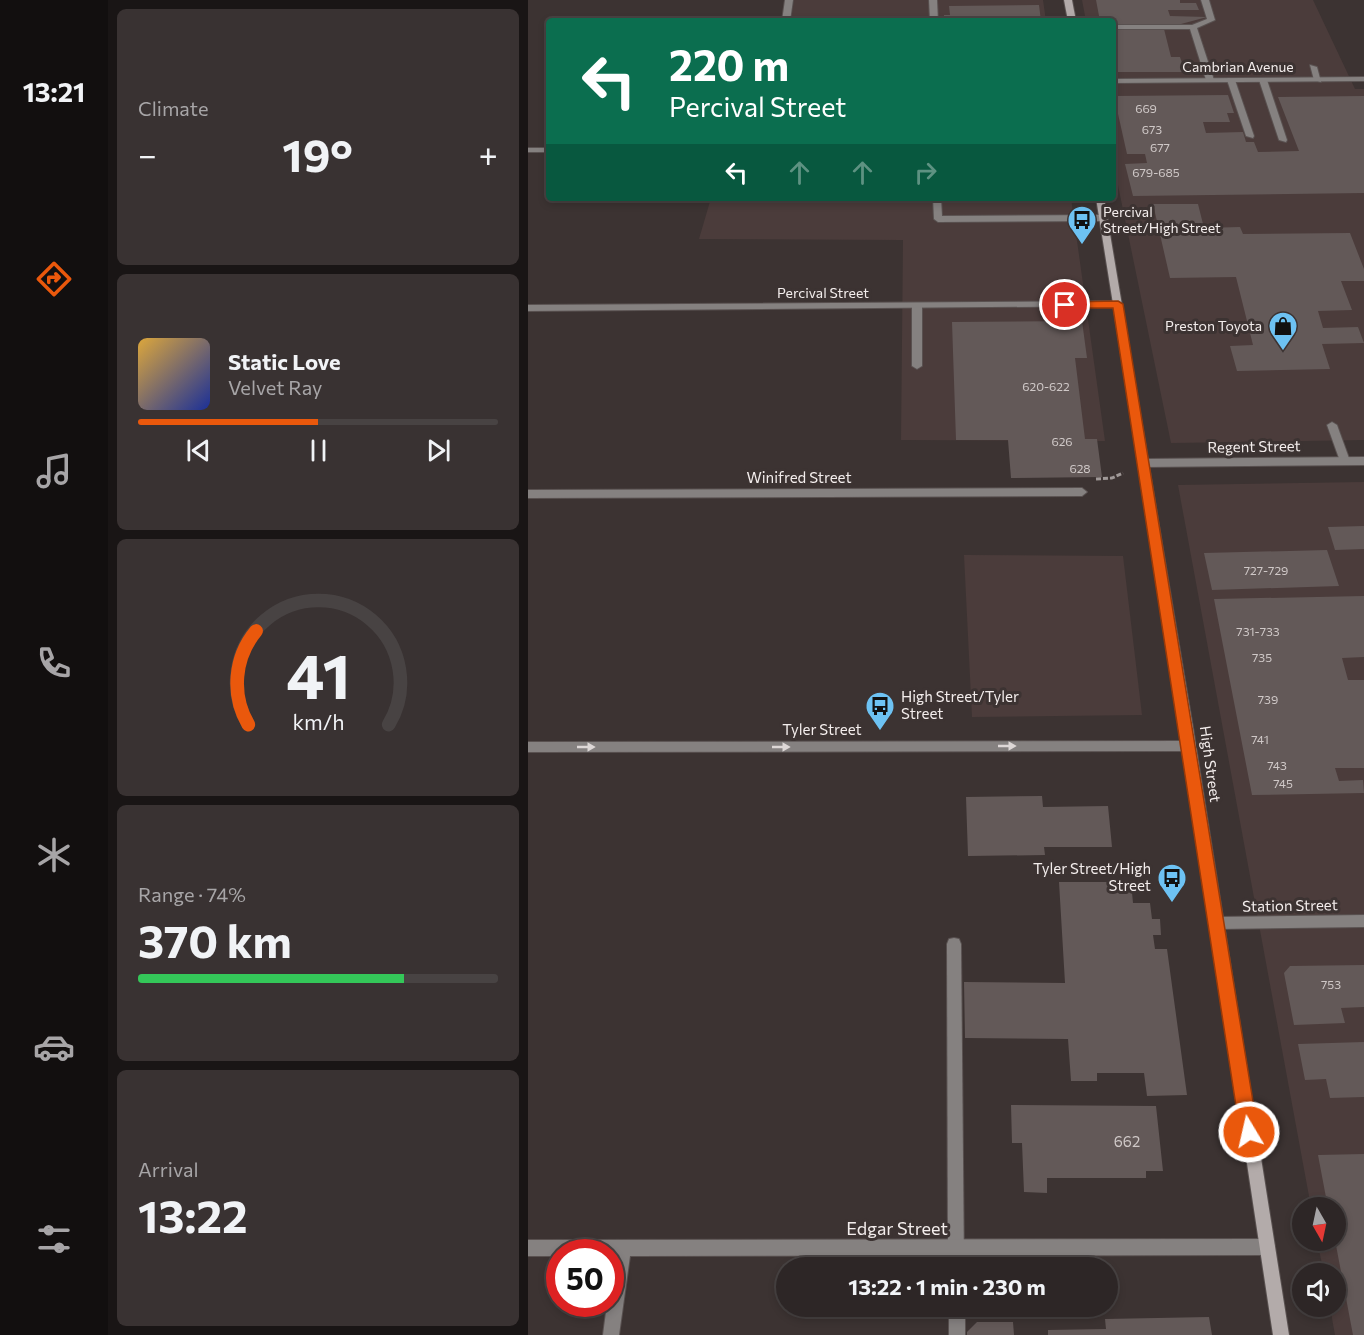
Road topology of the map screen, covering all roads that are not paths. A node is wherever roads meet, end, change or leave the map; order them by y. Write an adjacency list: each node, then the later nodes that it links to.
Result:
1 (789, 0): 5 (street)
2 (933, 0): 6 (street)
3 (1068, 0): 7 (main road)
4 (1205, 0): 9 (street)
5 (786, 18)
6 (934, 18)
7 (1071, 18)
8 (1116, 27): 9 (street)
9 (1193, 27): 13 (street)
10 (1313, 68): 16 (street)
11 (1267, 71): 15 (street)
12 (1364, 79): 16 (street, Cambrian Avenue)
13 (1210, 80): 14 (street, Cambrian Avenue); 17 (street, Cambrian Avenue)
14 (1231, 80): 15 (street, Cambrian Avenue); 18 (street)
15 (1267, 80): 16 (street, Cambrian Avenue); 19 (street)
16 (1318, 80)
17 (1116, 81)
18 (1250, 136)
19 (1283, 140)
20 (528, 150): 21 (street)
21 (546, 150)
22 (937, 201): 24 (street)
23 (1101, 201): 24 (main road, High Street)
24 (1104, 218): 25 (main road, High Street)
25 (1118, 304): 26 (street, Percival Street); 32 (main road, High Street)
26 (917, 307): 27 (street, Percival Street); 28 (street)
27 (528, 308)
28 (917, 366)
29 (1332, 425): 30 (street)
30 (1345, 461): 31 (street, Regent Street); 32 (street, Regent Street)
31 (1364, 461)
32 (1143, 463): 35 (main road, High Street)
33 (1082, 492): 34 (street, Winifred Street)
34 (528, 494)
35 (1188, 746): 36 (street, Tyler Street, one-way to 35); 38 (main road, High Street)
36 (528, 747)
37 (1364, 921): 38 (street, Station Street)
38 (1217, 924): 40 (main road, High Street)
39 (954, 944): 43 (street)
40 (1267, 1247): 43 (street, Edgar Street); 50 (main road, High Street)
41 (528, 1248): 42 (street, Edgar Street)
42 (546, 1248)
43 (956, 1248): 44 (street, Edgar Street); 45 (street)
44 (624, 1249)
45 (956, 1257)
46 (614, 1317): 48 (street)
47 (957, 1317): 49 (street)
48 (611, 1335)
49 (957, 1335)
50 (1281, 1335)

